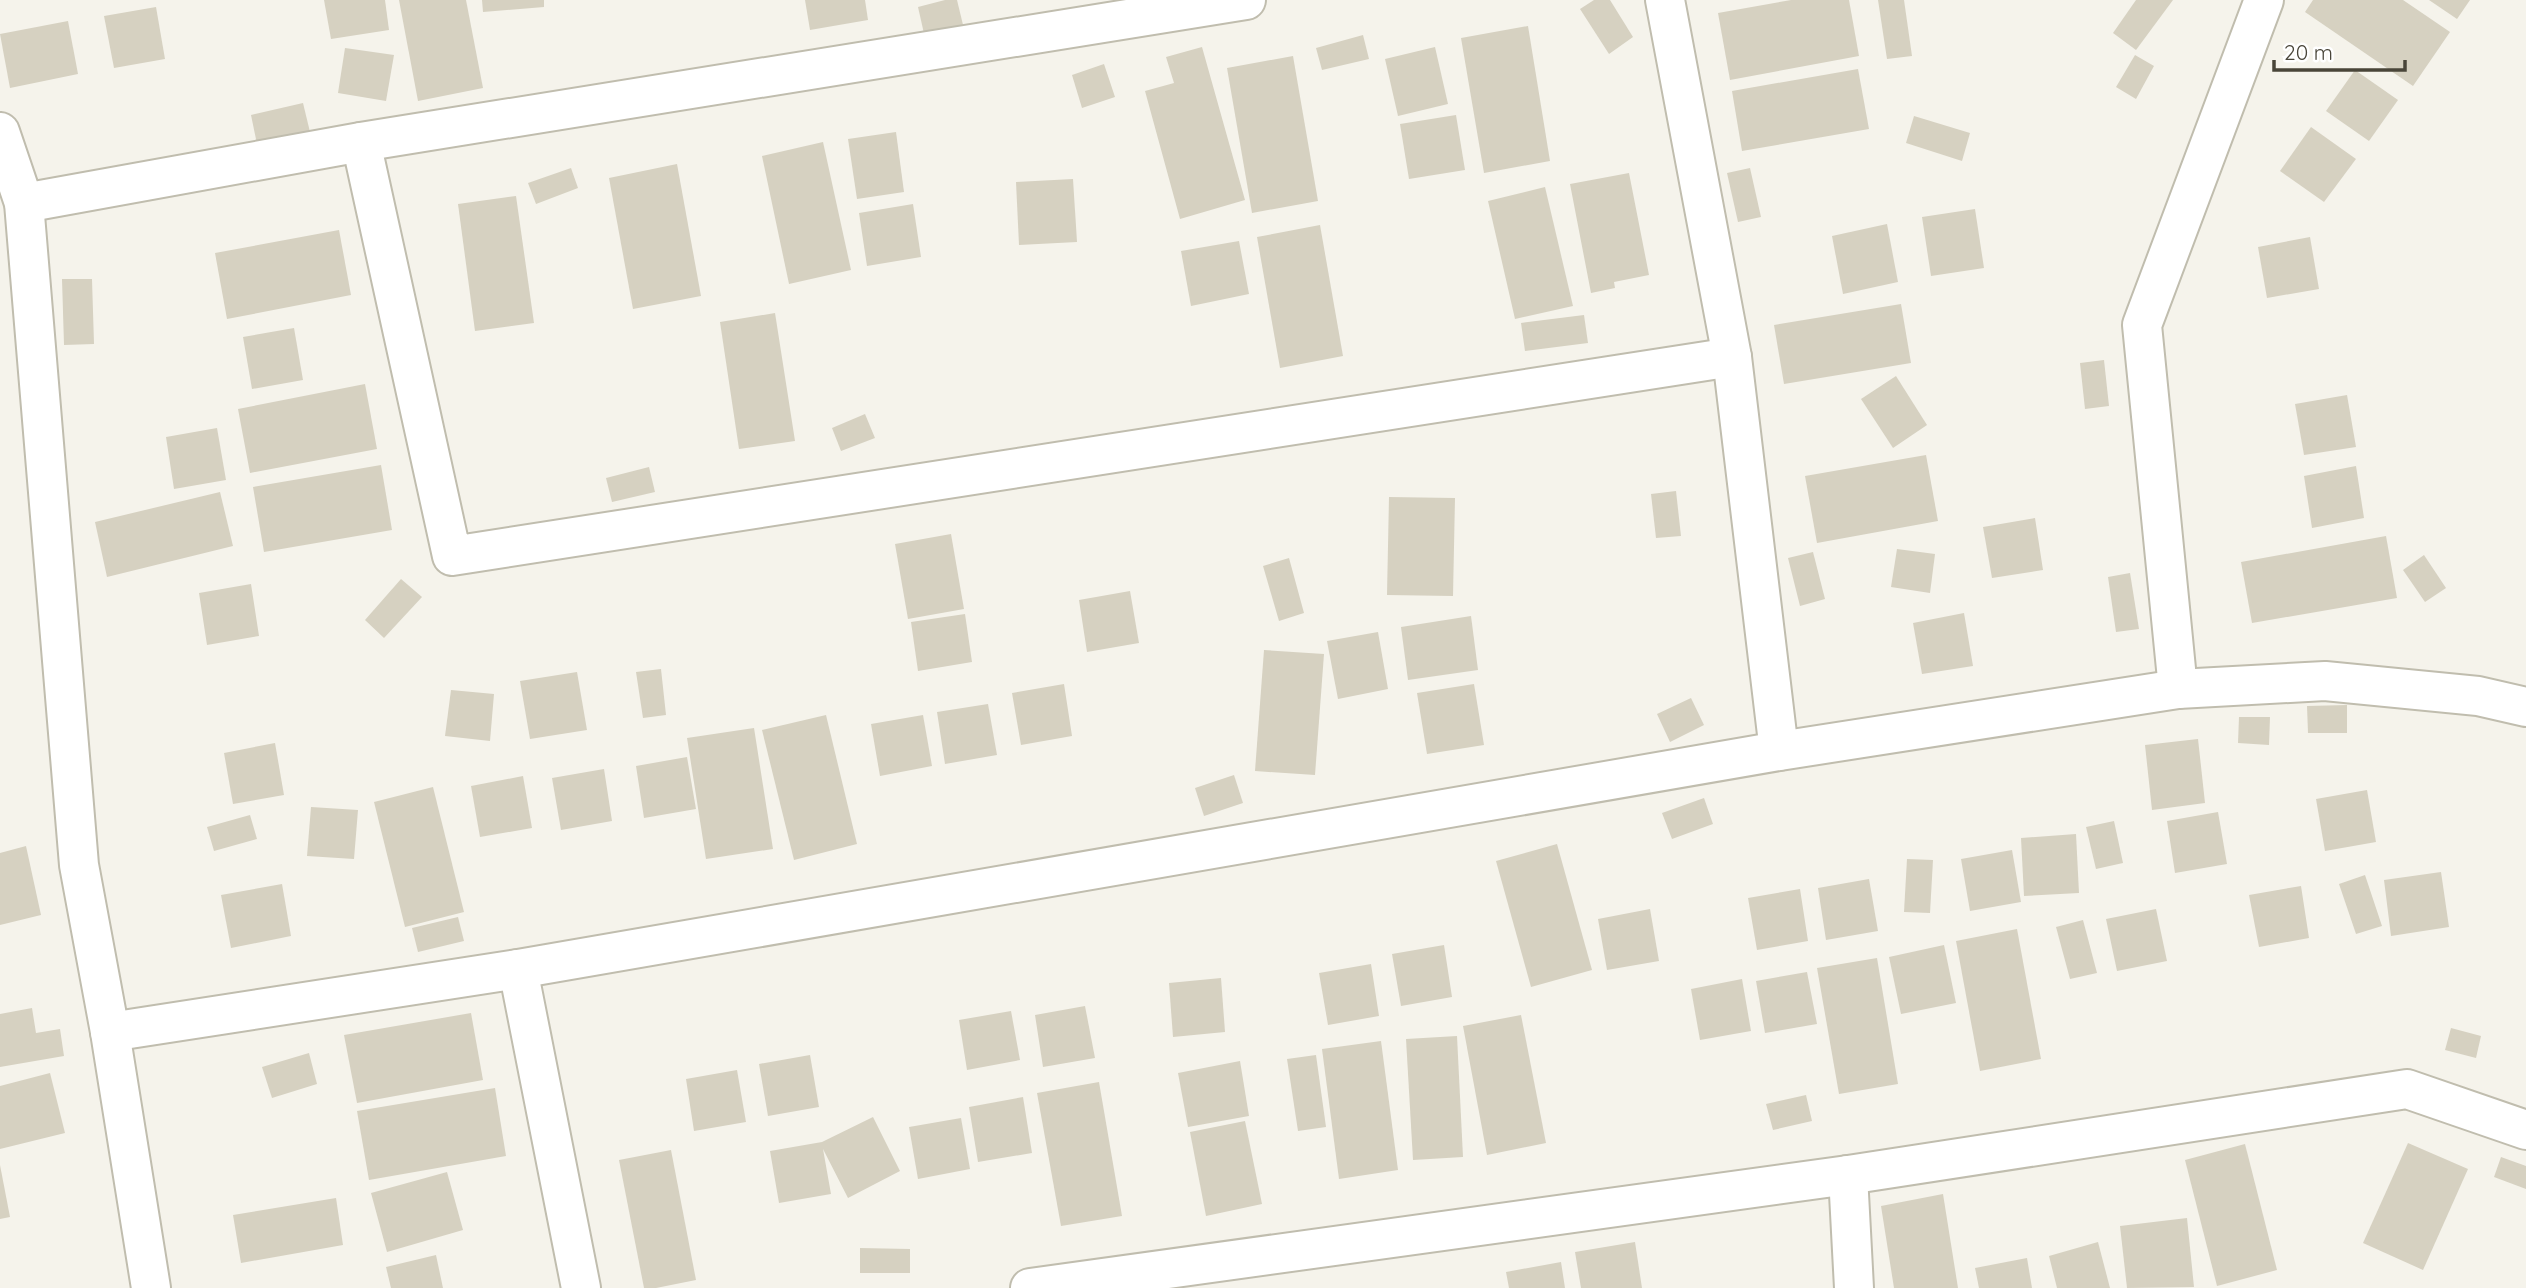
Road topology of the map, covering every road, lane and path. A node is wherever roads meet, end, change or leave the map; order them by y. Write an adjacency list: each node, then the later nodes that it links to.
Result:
1 (1245, 0): 5 (street)
2 (1665, 0): 7 (street)
3 (2264, 0): 8 (street)
4 (0, 132): 6 (street)
5 (361, 142): 6 (street); 7 (street)
6 (24, 203): 12 (street)
7 (1732, 357): 10 (street)
8 (2178, 689): 9 (street); 10 (street)
9 (2526, 708)
10 (1779, 751): 11 (street)
11 (518, 970): 12 (street); 16 (street)
12 (110, 1032): 15 (street)
13 (2526, 1130): 14 (street)
14 (1848, 1175): 17 (street); 18 (street)
15 (151, 1288)
16 (581, 1288)
17 (1030, 1288)
18 (1854, 1288)

